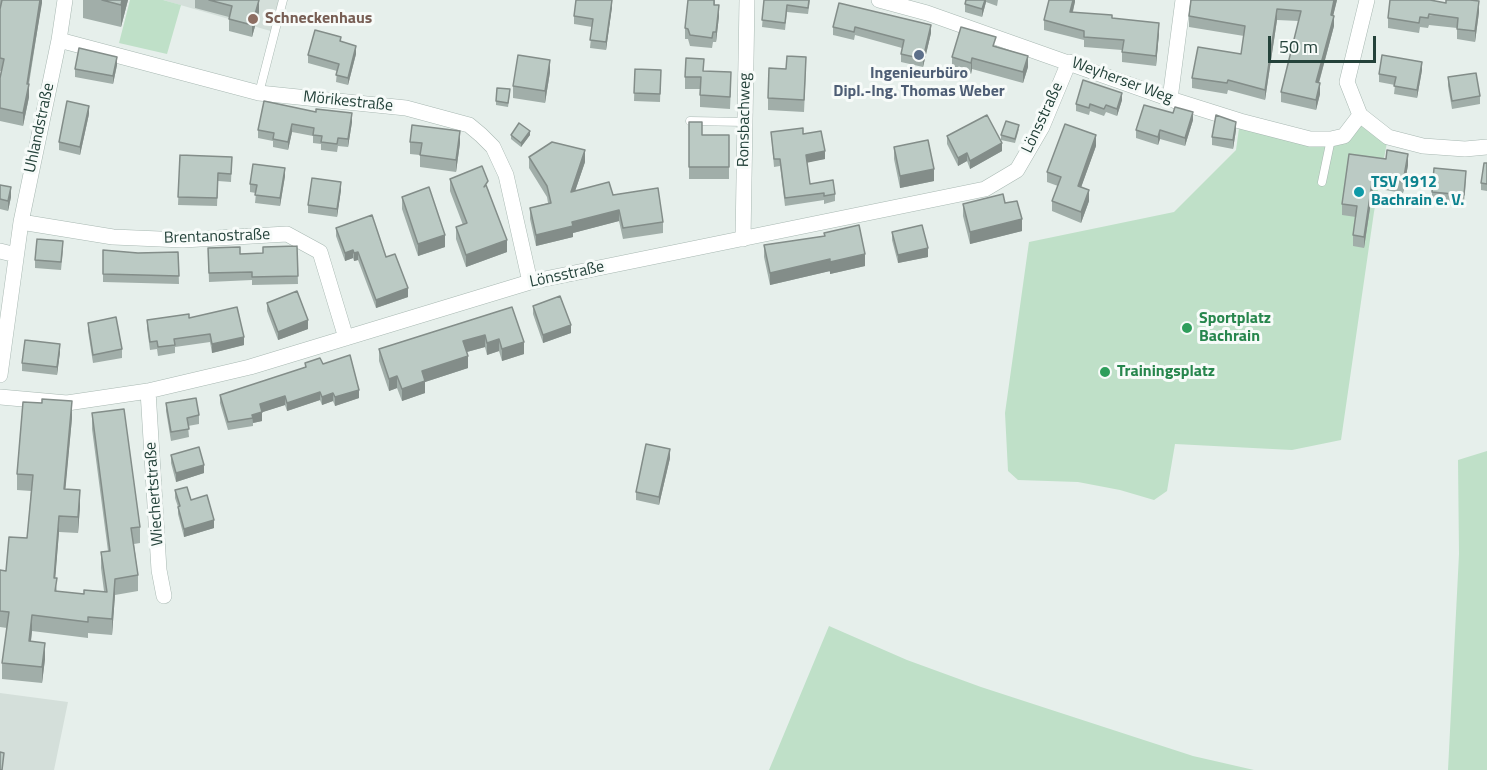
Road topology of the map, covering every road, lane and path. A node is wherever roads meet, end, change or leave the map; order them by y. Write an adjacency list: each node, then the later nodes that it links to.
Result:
1 (65, 0): 7 (street, Uhlandstraße)
2 (283, 0): 9 (lane)
3 (747, 0): 13 (street, Ronsbachweg)
4 (879, 0): 8 (street, Weyherser Weg)
5 (1183, 0): 10 (street)
6 (1367, 0): 11 (street)
7 (59, 40): 9 (street, Mörikestraße); 17 (street, Uhlandstraße)
8 (1069, 62): 10 (street, Weyherser Weg); 18 (street, Lönsstraße)
9 (259, 93): 21 (street, Mörikestraße)
10 (1170, 99): 14 (street, Weyherser Weg)
11 (1360, 115): 14 (street); 15 (street)
12 (690, 121): 13 (lane)
13 (745, 122): 18 (street, Ronsbachweg)
14 (1331, 139): 16 (lane)
15 (1487, 147)
16 (1322, 182)
17 (21, 222): 20 (street, Uhlandstraße); 22 (street, Brentanostraße)
18 (743, 239): 21 (street, Lönsstraße)
19 (0, 251): 20 (street)
20 (16, 255): 23 (street, Uhlandstraße)
21 (530, 282): 22 (street, Lönsstraße)
22 (346, 338): 24 (street, Lönsstraße)
23 (0, 375)
24 (148, 391): 25 (street, Lönsstraße); 26 (street, Wiechertstraße)
25 (0, 397)
26 (164, 596)

